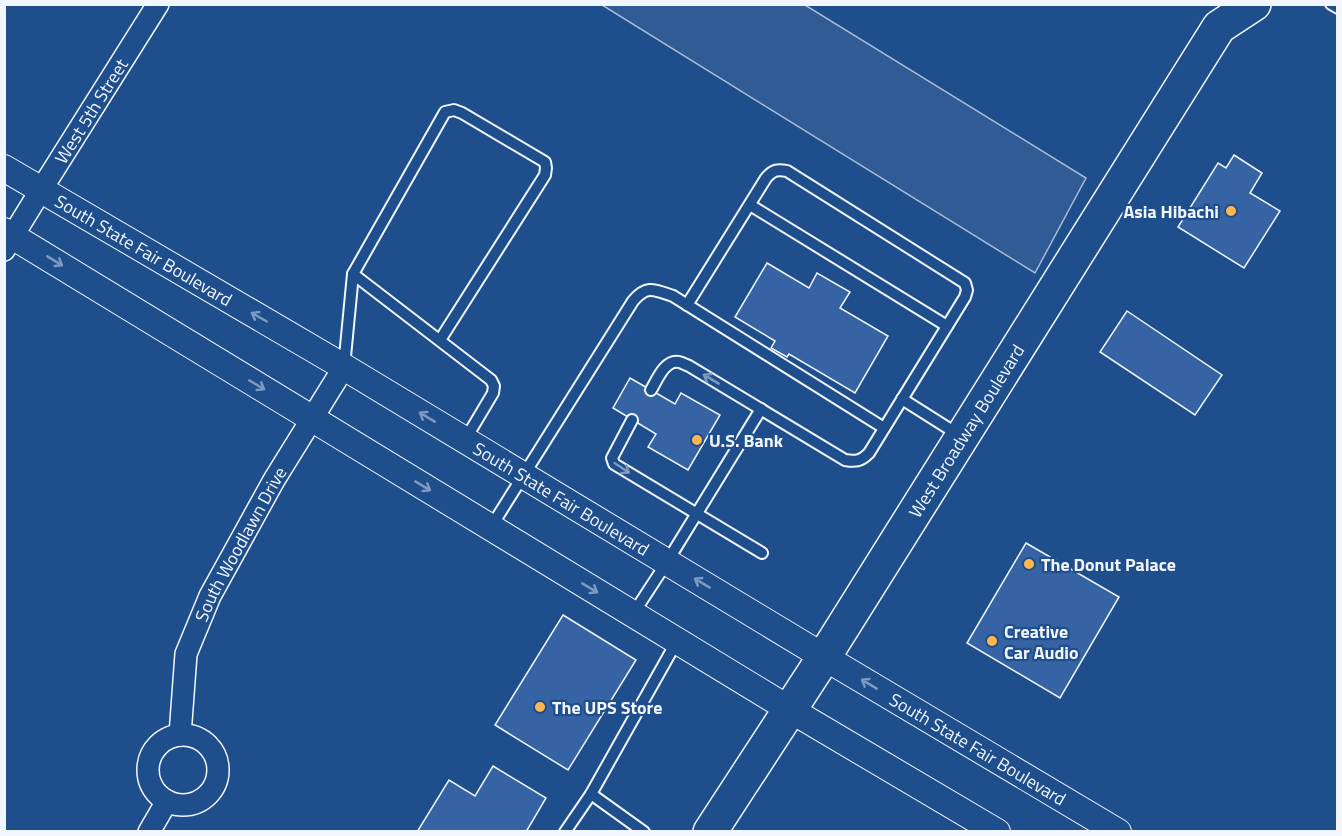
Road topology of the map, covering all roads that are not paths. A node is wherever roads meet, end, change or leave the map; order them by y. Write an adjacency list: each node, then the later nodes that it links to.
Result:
1 (158, 4): 7 (street, West 5th Street)
2 (1254, 4): 5 (highway, West Broadway Boulevard)
3 (1331, 4): 4 (lane)
4 (1338, 8)
5 (1220, 16): 21 (highway, West Broadway Boulevard)
6 (4, 168): 7 (street, South State Fair Boulevard)
7 (41, 190): 9 (street, West 5th Street); 14 (street, South State Fair Boulevard, one-way to 7)
8 (750, 205): 11 (lane); 12 (lane); 12 (lane)
9 (8, 239): 18 (street, one-way to 18)
10 (353, 274): 13 (lane); 13 (lane); 14 (lane)
11 (687, 305): 20 (lane); 23 (lane)
12 (947, 326): 16 (lane)
13 (440, 340): 22 (lane)
14 (344, 367): 18 (street, South Woodlawn Drive); 22 (street, South State Fair Boulevard, one-way to 14)
15 (651, 390): 17 (lane, one-way to 15)
16 (902, 399): 20 (lane); 21 (lane)
17 (761, 409): 20 (lane); 24 (lane)
18 (313, 419): 25 (street, one-way to 25); 32 (street, South Woodlawn Drive)
19 (633, 420): 24 (lane, one-way to 24)
20 (884, 428)
21 (962, 437): 30 (highway, West Broadway Boulevard)
22 (465, 440): 23 (street, South State Fair Boulevard)
23 (524, 476): 25 (lane); 27 (street, South State Fair Boulevard)
24 (697, 514): 26 (lane); 27 (lane)
25 (490, 527): 28 (street, one-way to 28)
26 (762, 553)
27 (667, 562): 28 (lane); 30 (street, South State Fair Boulevard, one-way to 27)
28 (633, 614): 29 (street)
29 (676, 641): 31 (street); 33 (lane)
30 (824, 657): 31 (highway, West Broadway Boulevard); 40 (street, South State Fair Boulevard, one-way to 30)
31 (789, 709): 38 (highway, West Broadway Boulevard); 39 (street)
32 (180, 735): 34 (street); 34 (street)
33 (591, 794): 36 (lane); 37 (lane)
34 (167, 801): 35 (street)
35 (149, 831)
36 (565, 831)
37 (644, 831)
38 (710, 831)
39 (997, 831)
40 (1118, 831)

